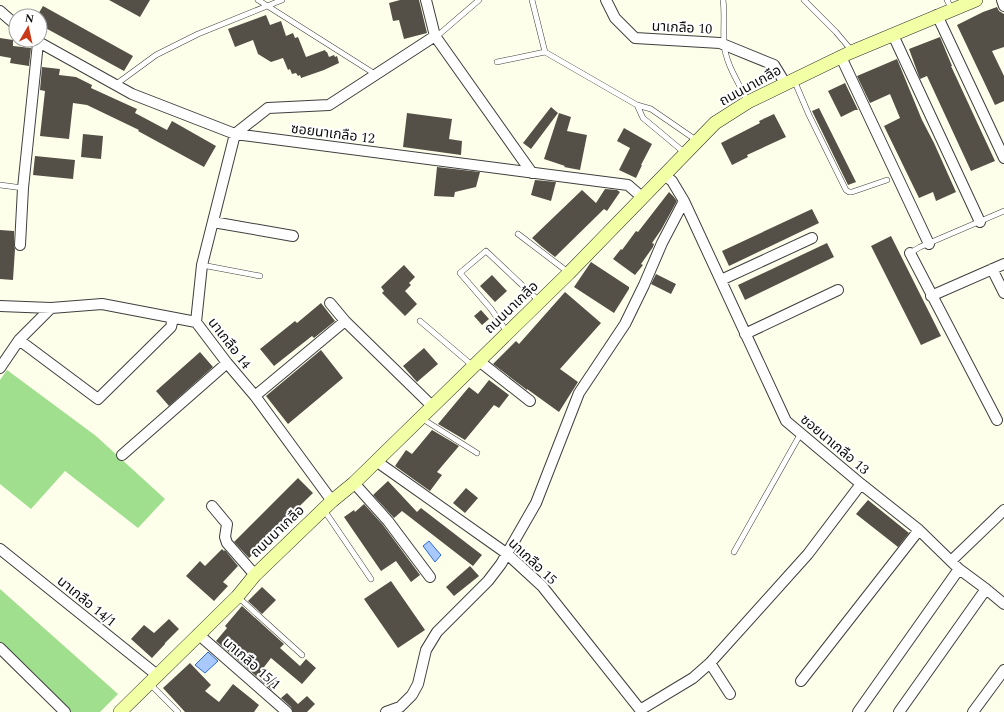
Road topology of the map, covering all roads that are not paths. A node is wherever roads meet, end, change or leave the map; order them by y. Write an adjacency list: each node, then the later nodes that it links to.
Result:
1 (258, 0): 12 (lane)
2 (282, 0): 12 (lane)
3 (426, 0): 18 (street)
4 (479, 0): 18 (lane)
5 (532, 0): 22 (lane)
6 (606, 0): 19 (street, นาเกลือ 10)
7 (723, 0): 19 (lane)
8 (804, 0): 23 (lane)
9 (976, 0): 11 (street, ถนนนาเกลือ)
10 (1002, 0): 13 (street)
11 (949, 5): 15 (street, ถนนนาเกลือ)
12 (267, 6): 25 (lane); 27 (lane)
13 (1004, 6)
14 (0, 11): 16 (street)
15 (937, 15): 17 (street, ถนนนาเกลือ); 33 (street)
16 (8, 18)
17 (893, 35): 23 (street, ถนนนาเกลือ); 43 (street)
18 (435, 36): 25 (street); 34 (street)
19 (724, 45): 26 (street, นาเกลือ 10); 28 (lane)
20 (35, 48): 38 (street)
21 (47, 48): 27 (street, ซอยนาเกลือ 12)
22 (544, 52): 24 (lane); 29 (lane)
23 (847, 54): 26 (street, ถนนนาเกลือ); 47 (street)
24 (496, 62)
25 (375, 74): 30 (street)
26 (790, 82): 28 (street, ถนนนาเกลือ); 36 (lane)
27 (115, 85): 30 (street, ซอยนาเกลือ 12)
28 (748, 102): 31 (street, ถนนนาเกลือ)
29 (637, 105): 31 (lane); 32 (lane)
30 (235, 134): 34 (street, ซอยนาเกลือ 12); 42 (street)
31 (697, 141): 32 (street, ถนนนาเกลือ)
32 (685, 153): 35 (street, ถนนนาเกลือ)
33 (1004, 158)
34 (532, 173): 39 (street, ซอยนาเกลือ 12)
35 (664, 175): 39 (street, ถนนนาเกลือ); 40 (street, ซอยนาเกลือ 13)
36 (887, 180)
37 (0, 185): 38 (lane)
38 (23, 188): 48 (street)
39 (643, 198): 53 (street, ถนนนาเกลือ)
40 (684, 201): 55 (street, ซอยนาเกลือ 13); 90 (street)
41 (1004, 211): 43 (lane)
42 (213, 222): 45 (street); 51 (street)
43 (980, 222): 47 (lane)
44 (518, 234): 53 (lane)
45 (293, 236)
46 (812, 238): 55 (street)
47 (929, 244): 49 (lane)
48 (20, 245)
49 (910, 253): 58 (street)
50 (1004, 264): 52 (street)
51 (202, 265): 54 (lane); 66 (street)
52 (992, 269): 57 (street); 58 (street)
53 (568, 273): 59 (street, ถนนนาเกลือ)
54 (260, 276)
55 (721, 280): 68 (street, ซอยนาเกลือ 13)
56 (838, 290): 68 (street)
57 (1004, 293)
58 (932, 296): 77 (street)
59 (539, 301): 67 (street, ถนนนาเกลือ); 67 (lane)
60 (330, 303): 64 (street)
61 (0, 306): 62 (street, นาเกลือ 14)
62 (51, 308): 63 (street, นาเกลือ 14); 69 (street)
63 (173, 318): 66 (street, นาเกลือ 14); 69 (street)
64 (345, 320): 73 (street); 75 (street)
65 (420, 321): 71 (lane)
66 (196, 322): 70 (street, นาเกลือ 14)
67 (507, 333): 71 (street, ถนนนาเกลือ)
68 (745, 334): 78 (street, ซอยนาเกลือ 13)
69 (19, 340): 72 (street)
70 (226, 363): 73 (street, นาเกลือ 14); 80 (street)
71 (476, 363): 74 (street); 75 (street, ถนนนาเกลือ)
72 (0, 368)
73 (255, 396): 84 (street, นาเกลือ 14)
74 (530, 401)
75 (432, 406): 76 (street, ถนนนาเกลือ)
76 (420, 418): 79 (lane); 81 (street, ถนนนาเกลือ)
77 (997, 420)
78 (801, 433): 83 (street, ซอยนาเกลือ 13); 89 (lane)
79 (476, 453)
80 (122, 456)
81 (376, 461): 82 (street, ถนนนาเกลือ); 90 (street, นาเกลือ 15)
82 (354, 482): 84 (street, ถนนนาเกลือ); 94 (street)
83 (861, 484): 87 (street, ซอยนาเกลือ 13); 102 (street)
84 (328, 505): 93 (street, ถนนนาเกลือ); 95 (lane)
85 (212, 506): 93 (street)
86 (1004, 510): 91 (street)
87 (919, 530): 91 (street, ซอยนาเกลือ 13); 105 (street)
88 (0, 549): 104 (street, นาเกลือ 14/1)
89 (734, 552)
90 (506, 553): 107 (street); 108 (street, นาเกลือ 15)
91 (951, 561): 92 (street, ซอยนาเกลือ 13)
92 (959, 569): 96 (street, ซอยนาเกลือ 13); 115 (street)
93 (255, 575): 97 (street, ถนนนาเกลือ)
94 (430, 577)
95 (371, 579)
96 (986, 589): 98 (street, ซอยนาเกลือ 13); 116 (street)
97 (237, 597): 99 (street, ถนนนาเกลือ); 101 (lane)
98 (1004, 604)
99 (198, 634): 104 (street, ถนนนาเกลือ); 112 (street, นาเกลือ 15/1)
100 (0, 648): 109 (street)
101 (302, 655)
102 (710, 663): 106 (street); 108 (street)
103 (1004, 670): 117 (street)
104 (153, 679): 110 (street, ถนนนาเกลือ); 111 (lane)
105 (801, 681)
106 (730, 694)
107 (400, 709): 113 (street)
108 (640, 709): 114 (street)
109 (65, 712)
110 (120, 712)
111 (178, 712)
112 (287, 712)
113 (386, 712)
114 (629, 712)
115 (858, 712)
116 (899, 712)
117 (973, 712)

